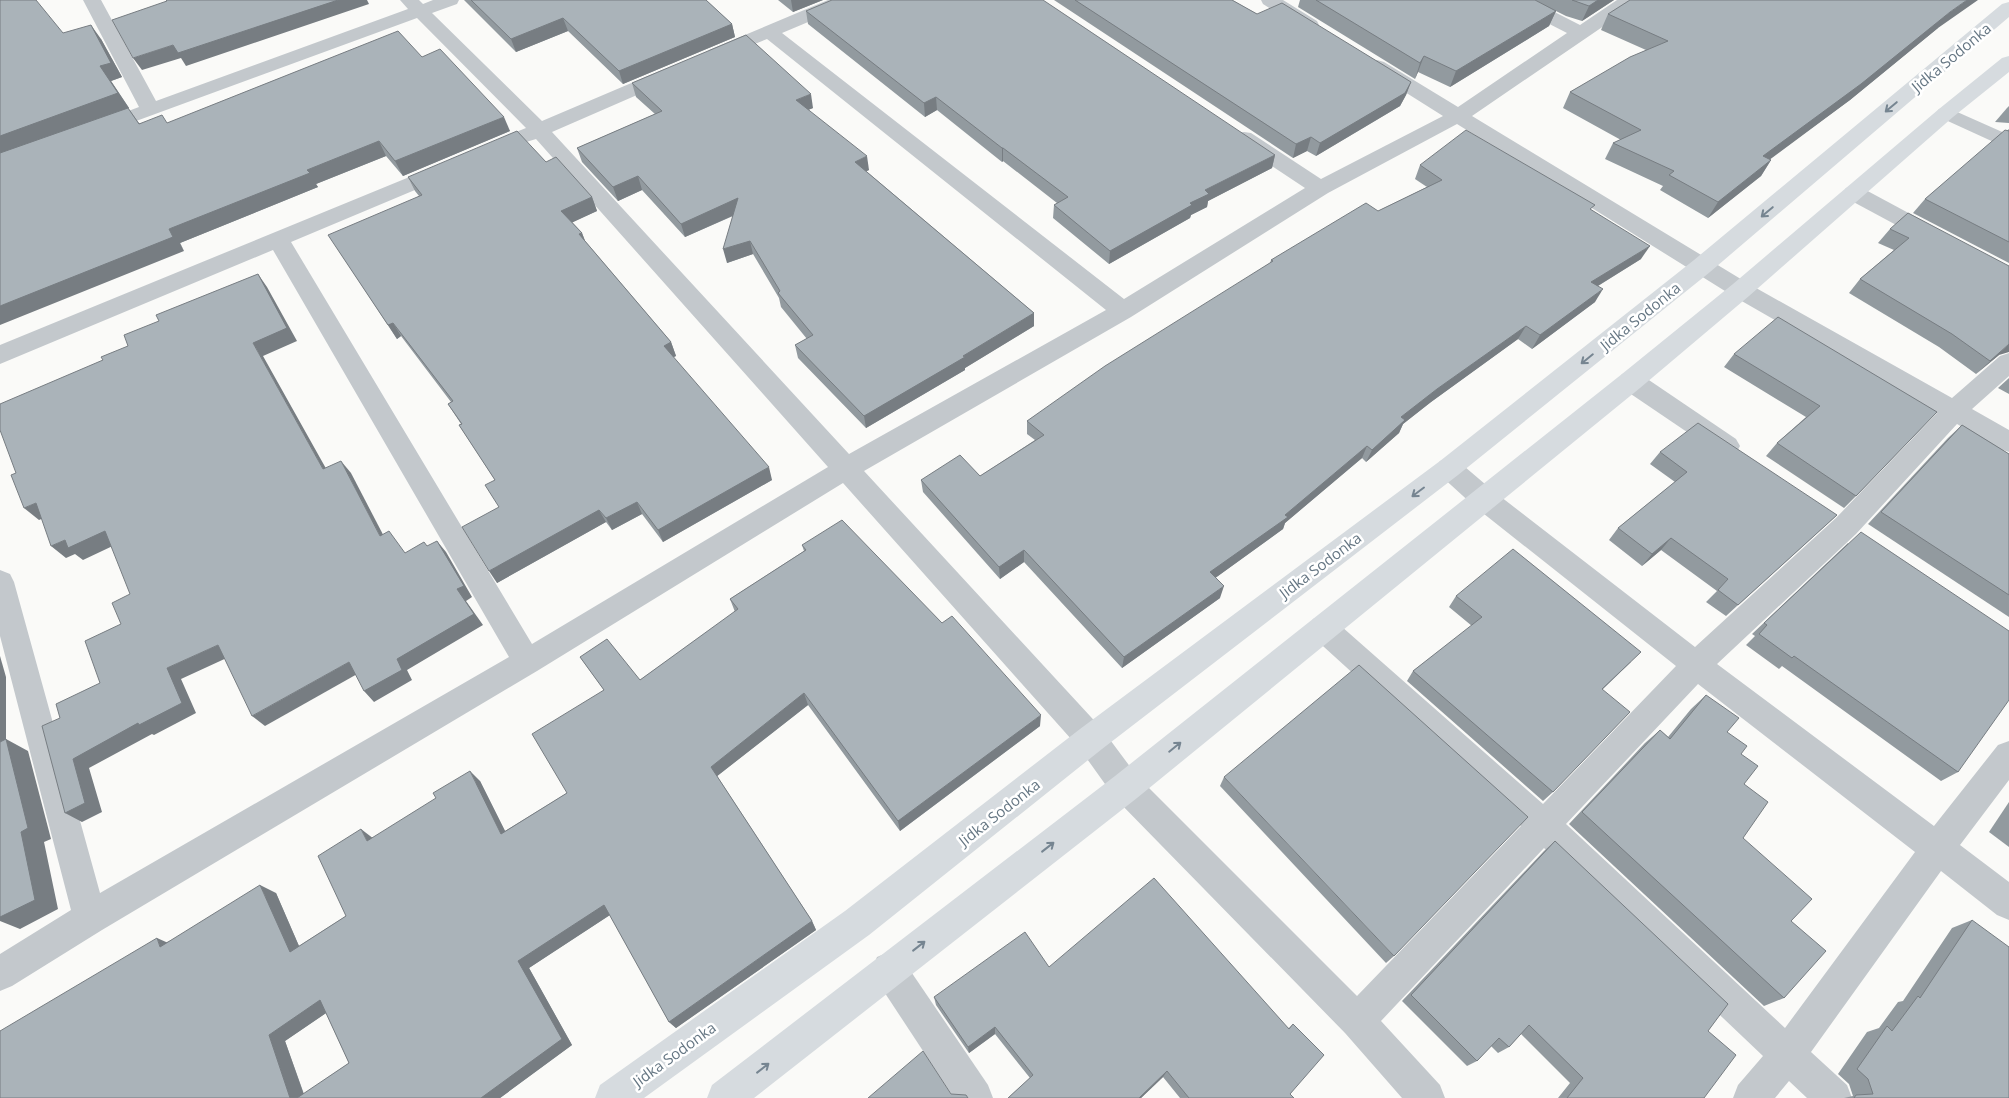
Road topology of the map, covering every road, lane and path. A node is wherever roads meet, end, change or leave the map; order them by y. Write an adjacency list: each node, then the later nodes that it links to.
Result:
1 (92, 0): 14 (street)
2 (450, 0): 7 (street)
3 (844, 0): 9 (street)
4 (1270, 0): 11 (street)
5 (1517, 0): 10 (street)
6 (1629, 0): 10 (street)
7 (414, 6): 14 (street); 18 (street)
8 (2009, 8): 27 (main road, Jidka Sodonka, one-way to 27)
9 (768, 31): 18 (street); 29 (street)
10 (1581, 33): 16 (street)
11 (1327, 35)
12 (1360, 55): 16 (street)
13 (2009, 62): 15 (main road)
14 (151, 110): 19 (street)
15 (1946, 113): 20 (street); 24 (main road)
16 (1458, 116): 23 (street); 27 (street)
17 (1229, 128): 23 (street)
18 (539, 130): 21 (street); 36 (street)
19 (85, 134)
20 (2009, 143)
21 (503, 145)
22 (467, 160): 25 (street)
23 (1320, 188): 29 (street)
24 (1854, 193): 26 (street); 28 (main road)
25 (278, 240): 30 (street); 43 (street)
26 (1949, 243)
27 (1702, 266): 28 (street); 37 (main road, Jidka Sodonka, one-way to 37)
28 (1741, 290): 32 (main road); 33 (street)
29 (1122, 311): 36 (street)
30 (0, 355)
31 (2009, 362): 33 (street)
32 (1631, 381): 35 (street); 38 (main road)
33 (1954, 411): 34 (street); 40 (street)
34 (2009, 442)
35 (1747, 459)
36 (847, 468): 43 (street); 45 (street)
37 (1450, 468): 38 (street); 45 (main road, Jidka Sodonka, one-way to 45)
38 (1483, 498): 42 (main road); 44 (street)
39 (1822, 510): 40 (street)
40 (1854, 532): 44 (street)
41 (0, 582): 51 (street)
42 (1323, 628): 47 (main road, one-way to 42); 48 (street)
43 (527, 662): 51 (street)
44 (1696, 665): 48 (street); 49 (street)
45 (1091, 739): 47 (street); 56 (main road, Jidka Sodonka)
46 (2009, 756): 49 (street)
47 (1126, 787): 52 (main road, one-way to 47); 54 (street)
48 (1544, 826): 54 (street); 55 (street)
49 (1937, 848): 50 (street); 55 (street)
50 (2009, 903)
51 (90, 918): 53 (street)
52 (889, 969): 57 (main road, one-way to 52); 58 (street)
53 (0, 974)
54 (1357, 1021): 59 (street)
55 (1786, 1055): 60 (street); 61 (street)
56 (613, 1098)
57 (725, 1098)
58 (975, 1098)
59 (1427, 1098)
60 (1751, 1098)
61 (1834, 1098)

